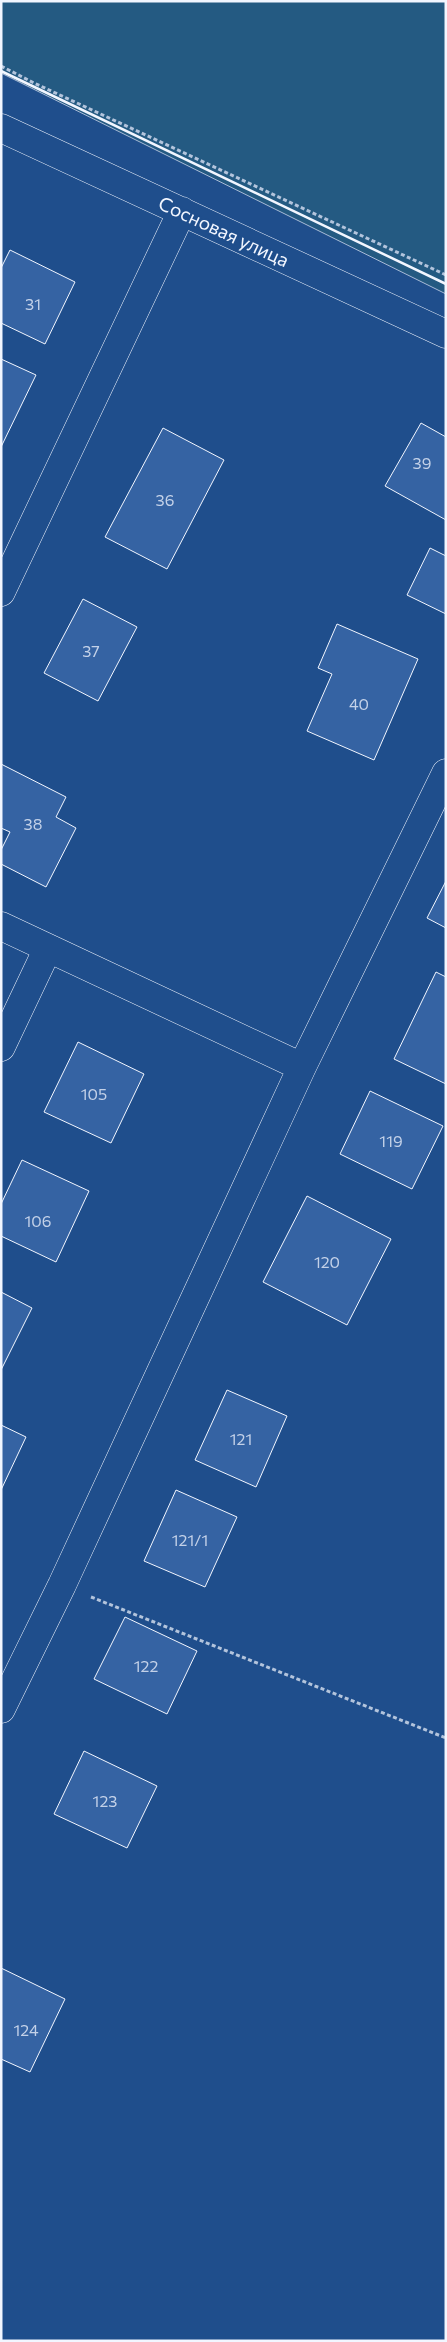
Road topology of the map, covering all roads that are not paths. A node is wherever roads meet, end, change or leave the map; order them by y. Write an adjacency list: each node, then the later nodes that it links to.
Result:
1 (1, 128): 2 (street, Сосновая улица)
2 (182, 212): 3 (street, Сосновая улица); 4 (street)
3 (446, 334)
4 (1, 592)
5 (446, 773): 9 (street)
6 (1, 926): 7 (street)
7 (48, 948): 8 (street); 9 (street)
8 (1, 1047)
9 (302, 1067): 10 (street)
10 (1, 1709)

